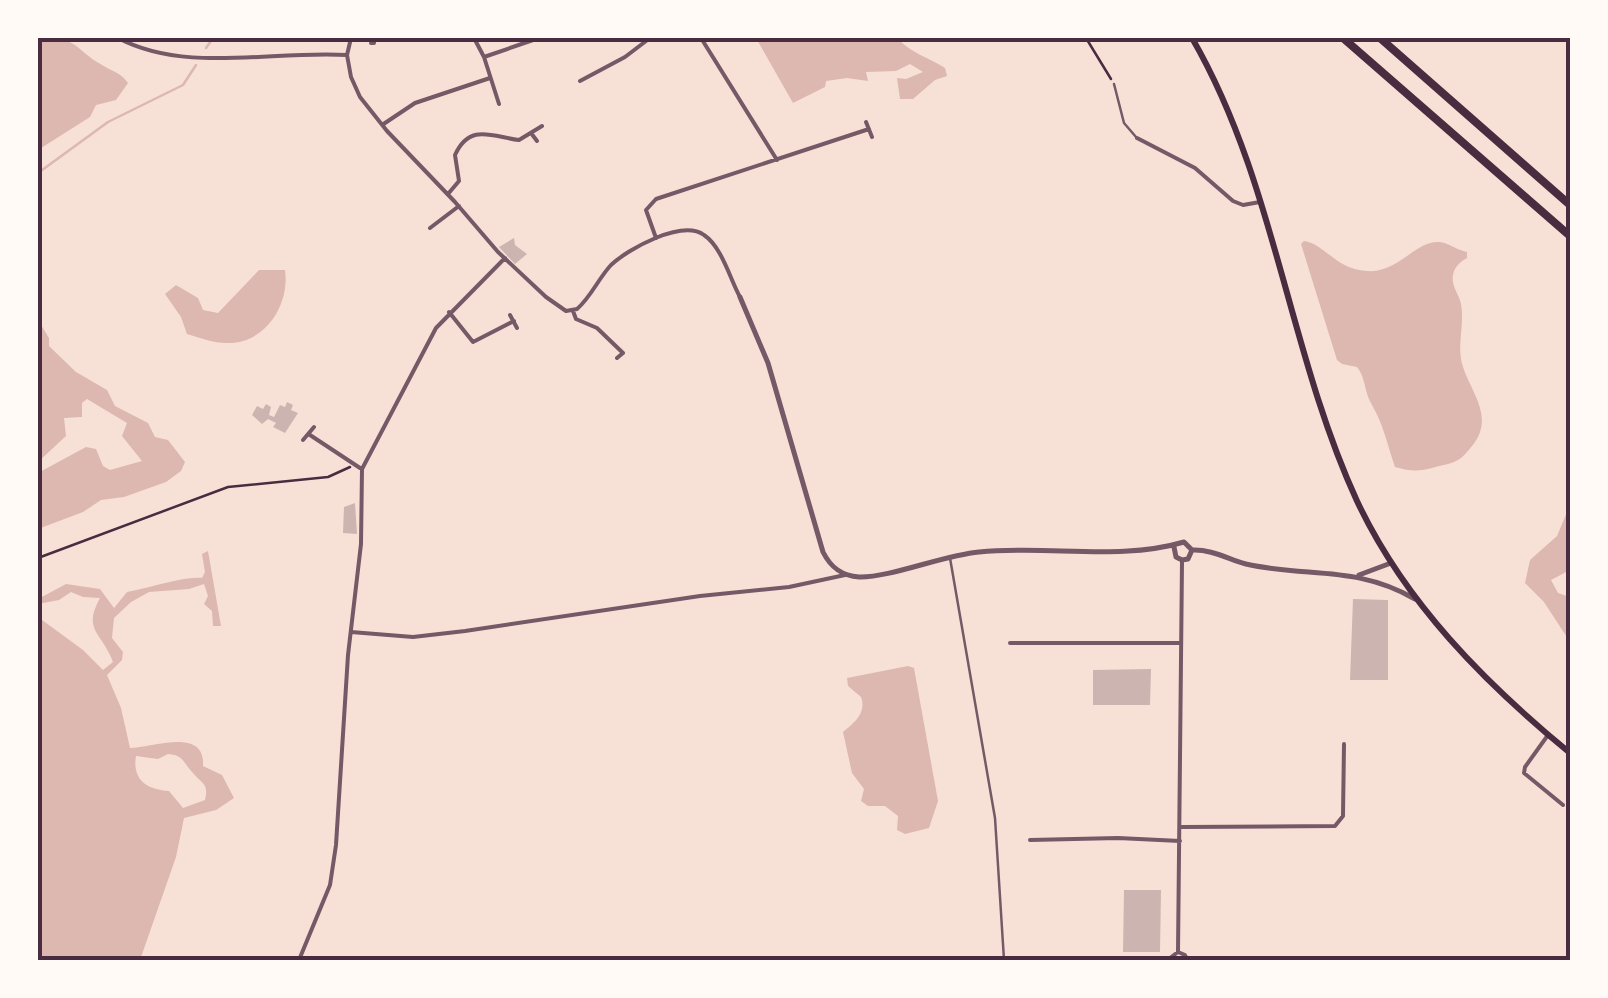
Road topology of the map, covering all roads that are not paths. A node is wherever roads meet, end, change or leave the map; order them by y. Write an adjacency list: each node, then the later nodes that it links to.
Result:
1 (118, 38): 10 (street)
2 (351, 38): 10 (street)
3 (474, 38): 11 (street)
4 (540, 38): 11 (street)
5 (650, 38): 13 (street)
6 (701, 38): 24 (street)
7 (1192, 38): 26 (main road)
8 (1343, 38): 30 (highway)
9 (1380, 38): 27 (highway)
10 (347, 55): 17 (street)
11 (484, 56): 12 (street)
12 (490, 78): 15 (street); 17 (street)
13 (580, 81)
14 (1114, 84): 22 (lane)
15 (499, 104)
16 (866, 122): 19 (street)
17 (382, 125): 25 (street)
18 (542, 126): 20 (street)
19 (869, 129): 21 (street); 24 (street)
20 (531, 133): 23 (street); 25 (street)
21 (872, 137)
22 (1137, 138): 26 (street)
23 (537, 142)
24 (777, 160): 31 (street)
25 (448, 194): 28 (street)
26 (1260, 202): 46 (main road)
27 (1570, 204)
28 (459, 206): 29 (street); 32 (street)
29 (430, 228)
30 (1570, 236)
31 (657, 239): 33 (street); 34 (street)
32 (504, 258): 34 (street); 35 (street)
33 (740, 297): 47 (street)
34 (572, 311): 37 (street)
35 (449, 312): 36 (street); 41 (street)
36 (517, 328)
37 (617, 358)
38 (314, 427): 39 (street)
39 (310, 436): 40 (street); 41 (street)
40 (303, 440)
41 (362, 469): 50 (street)
42 (1174, 548): 43 (street); 44 (street); 45 (street)
43 (1192, 550): 45 (street); 48 (street)
44 (950, 556): 47 (street); 62 (lane)
45 (1182, 560): 52 (street)
46 (1391, 563): 48 (street); 49 (main road)
47 (845, 575): 50 (street)
48 (1356, 575): 49 (street)
49 (1418, 600): 53 (main road)
50 (351, 632): 61 (street)
51 (1010, 643): 52 (street)
52 (1180, 643): 57 (street)
53 (1548, 735): 55 (main road); 56 (street)
54 (1344, 744): 57 (street)
55 (1570, 753)
56 (1563, 805)
57 (1180, 826): 59 (street)
58 (1030, 840): 59 (street)
59 (1180, 841): 60 (street)
60 (1178, 952): 64 (street); 65 (street)
61 (299, 960)
62 (1004, 960)
63 (1061, 960): 64 (street)
64 (1170, 960)
65 (1187, 960): 66 (street)
66 (1278, 960)

